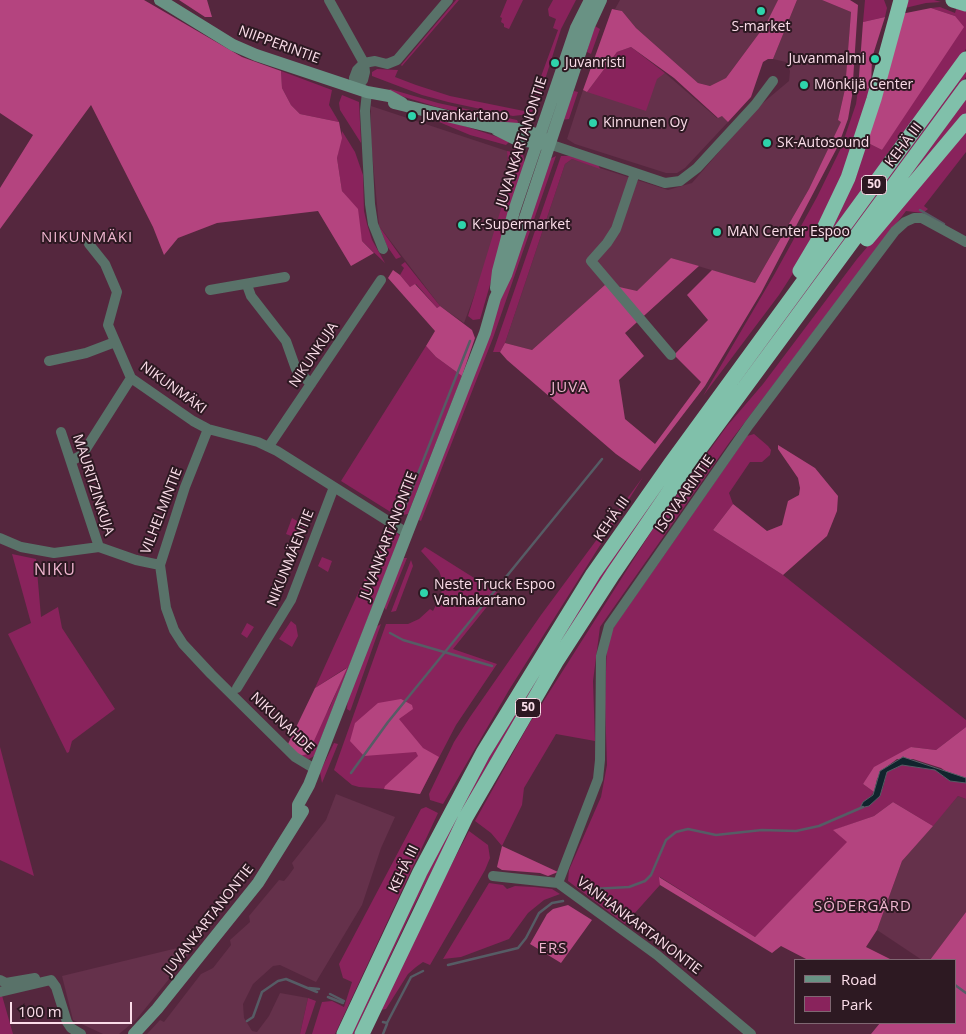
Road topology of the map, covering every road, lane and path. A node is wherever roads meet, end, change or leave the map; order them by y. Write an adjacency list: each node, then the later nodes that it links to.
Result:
1 (160, 0): 11 (main road, NIIPPERINTIE)
2 (329, 0): 8 (street)
3 (448, 0): 8 (street)
4 (590, 0): 13 (main road, JUVANKARTANONTIE)
5 (601, 0): 13 (main road, JUVANKARTANONTIE)
6 (901, 0): 23 (highway)
7 (966, 59): 23 (highway, KEHÄ III / 50)
8 (364, 63): 11 (street)
9 (773, 81): 14 (street)
10 (966, 87): 22 (highway, KEHÄ III / 50)
11 (362, 90): 13 (main road, NIIPPERINTIE); 17 (street)
12 (966, 121): 22 (highway)
13 (542, 141): 14 (street); 34 (main road, JUVANKARTANONTIE)
14 (635, 173): 25 (street)
15 (966, 242): 41 (street, ISOVAARINTIE)
16 (89, 244): 24 (street, NIKUNMÄKI)
17 (383, 249)
18 (285, 277): 20 (street)
19 (381, 280): 28 (street, NIKUNKUJA)
20 (246, 285): 21 (street); 28 (street)
21 (210, 290)
22 (813, 296): 48 (highway, KEHÄ III / 50)
23 (782, 310): 47 (highway, KEHÄ III / 50)
24 (115, 342): 26 (street); 27 (street, NIKUNMÄKI)
25 (671, 355)
26 (49, 361)
27 (132, 378): 29 (street, NIKUNMÄKI); 32 (street)
28 (311, 384): 31 (street, NIKUNKUJA)
29 (208, 429): 31 (street, NIKUNMÄKI); 37 (street, VILHELMINTIE)
30 (61, 432): 32 (street, MAURITZINKUJA)
31 (269, 446): 33 (street, NIKUNMÄKI)
32 (71, 461): 36 (street, MAURITZINKUJA)
33 (334, 486): 34 (street, NIKUNMÄKI); 38 (street, NIKUNMÄENTIE)
34 (406, 533): 39 (main road, JUVANKARTANONTIE)
35 (0, 538): 36 (street, VILHELMINTIE)
36 (99, 547): 37 (street, VILHELMINTIE)
37 (160, 565): 38 (street, NIKUNAHDE)
38 (234, 691): 39 (street, NIKUNAHDE)
39 (316, 769): 46 (main road, JUVANKARTANONTIE)
40 (494, 876): 41 (street, VANHANKARTANONTIE)
41 (558, 883): 49 (street, VANHANKARTANONTIE)
42 (0, 980): 43 (street)
43 (51, 980): 44 (street); 45 (street)
44 (0, 992)
45 (81, 1034)
46 (134, 1034)
47 (344, 1034)
48 (362, 1034)
49 (751, 1034)

